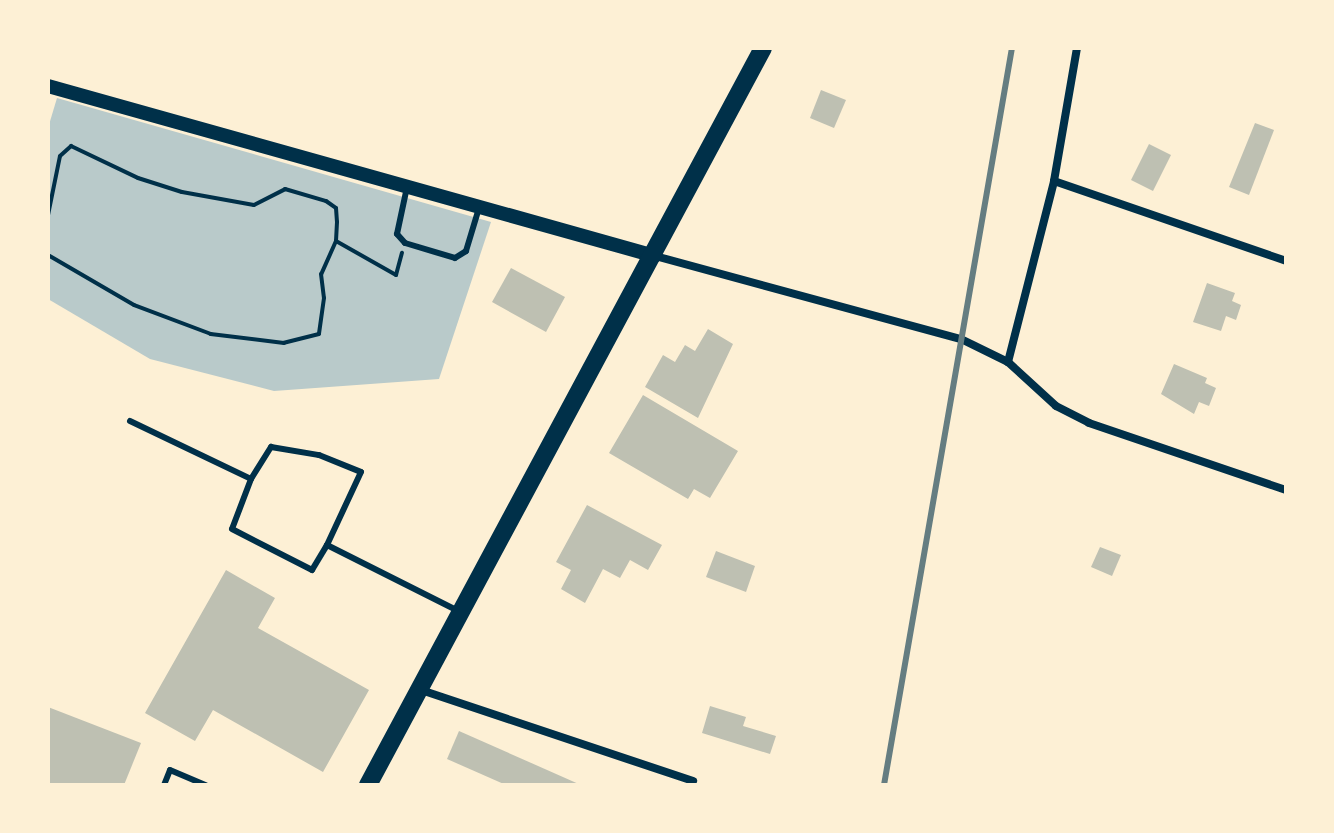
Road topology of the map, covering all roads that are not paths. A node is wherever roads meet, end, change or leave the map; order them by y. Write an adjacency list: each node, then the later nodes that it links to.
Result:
1 (763, 48): 7 (main road)
2 (1077, 48): 4 (street)
3 (48, 86): 5 (street)
4 (1054, 181): 8 (street); 9 (street)
5 (407, 187): 6 (street); 6 (lane)
6 (480, 207): 7 (street)
7 (655, 256): 9 (street); 14 (main road)
8 (1286, 261)
9 (1008, 362): 12 (street)
10 (130, 421): 11 (lane)
11 (251, 479): 13 (lane); 13 (lane)
12 (1286, 490)
13 (327, 545): 14 (lane)
14 (458, 611): 15 (main road)
15 (416, 688): 16 (street); 19 (main road)
16 (693, 781)
17 (164, 785): 18 (lane)
18 (206, 785)
19 (368, 785)

